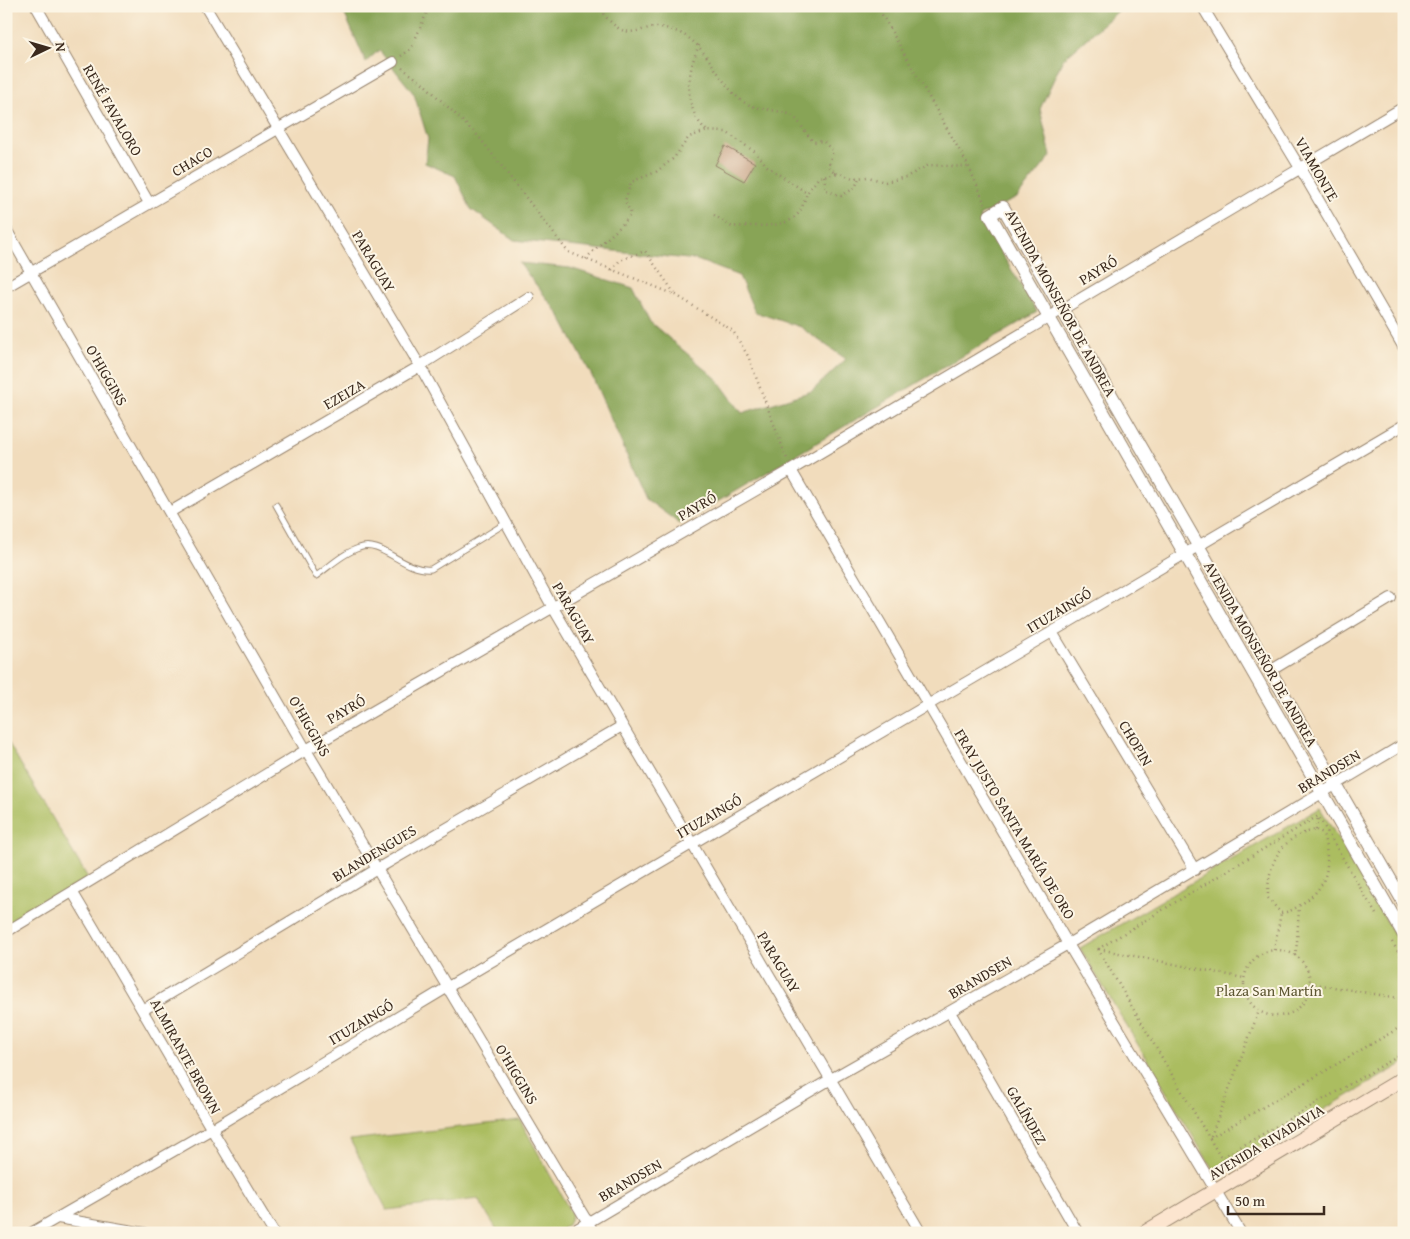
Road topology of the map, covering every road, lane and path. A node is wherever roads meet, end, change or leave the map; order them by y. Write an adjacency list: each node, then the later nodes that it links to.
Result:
1 (36, 6): 18 (street, RENÉ FAVALORO)
2 (205, 6): 10 (street, PARAGUAY)
3 (426, 6): 8 (path)
4 (597, 6): 7 (path)
5 (876, 6): 12 (path)
6 (1202, 6): 13 (street, VIAMONTE)
7 (699, 45): 11 (path); 14 (path)
8 (393, 62): 10 (street, CHACO); 22 (path)
9 (1404, 107): 13 (street, PAYRÓ)
10 (276, 128): 18 (street, CHACO); 31 (street, PARAGUAY)
11 (707, 132): 17 (path); 22 (path)
12 (970, 167): 16 (path); 19 (path)
13 (1300, 168): 28 (street, PAYRÓ); 30 (street, VIAMONTE)
14 (836, 173): 15 (path); 16 (path)
15 (824, 176): 16 (path); 17 (path)
16 (859, 178)
17 (807, 193): 20 (path)
18 (149, 204): 24 (street, CHACO)
19 (990, 215): 28 (street, AVENIDA MONSEÑOR DE ANDREA); 29 (street, AVENIDA MONSEÑOR DE ANDREA)
20 (714, 216)
21 (6, 229): 24 (street, O'HIGGINS)
22 (586, 259): 23 (path)
23 (612, 270): 26 (path); 26 (path)
24 (30, 272): 25 (street, CHACO); 35 (street, O'HIGGINS)
25 (6, 287)
26 (676, 295): 33 (path)
27 (529, 297): 31 (street, EZEIZA)
28 (1061, 309): 29 (street, PAYRÓ); 37 (street, AVENIDA MONSEÑOR DE ANDREA)
29 (1048, 317): 33 (street, PAYRÓ); 38 (street, AVENIDA MONSEÑOR DE ANDREA)
30 (1404, 348)
31 (420, 366): 35 (street, EZEIZA); 36 (street, PARAGUAY)
32 (1404, 425): 37 (street, ITUZAINGÓ)
33 (791, 470): 40 (street, PAYRÓ); 43 (street, FRAY JUSTO SANTA MARÍA DE ORO)
34 (276, 505): 36 (lane)
35 (170, 512): 46 (street, O'HIGGINS)
36 (506, 523): 40 (street, PARAGUAY)
37 (1197, 546): 38 (street, ITUZAINGÓ); 42 (street, AVENIDA MONSEÑOR DE ANDREA)
38 (1184, 553): 41 (street, ITUZAINGÓ); 48 (street, AVENIDA MONSEÑOR DE ANDREA)
39 (1392, 598): 42 (street)
40 (552, 606): 44 (street, PARAGUAY); 46 (street, PAYRÓ)
41 (1052, 632): 43 (street, ITUZAINGÓ); 53 (street, CHOPIN)
42 (1270, 671): 47 (street, AVENIDA MONSEÑOR DE ANDREA)
43 (927, 705): 51 (street, ITUZAINGÓ); 62 (street, FRAY JUSTO SANTA MARÍA DE ORO)
44 (622, 726): 51 (street, PARAGUAY); 52 (street, BLANDENGUES)
45 (1404, 744): 47 (street, BRANDSEN)
46 (306, 750): 52 (street, O'HIGGINS); 54 (street, PAYRÓ)
47 (1336, 784): 48 (street, BRANDSEN); 55 (street, AVENIDA MONSEÑOR DE ANDREA)
48 (1322, 793): 53 (street, BRANDSEN); 60 (street, AVENIDA MONSEÑOR DE ANDREA)
49 (1318, 816): 50 (path); 58 (path); 63 (path)
50 (1316, 830): 56 (path); 57 (path)
51 (692, 844): 69 (street, ITUZAINGÓ); 77 (street, PARAGUAY)
52 (377, 868): 69 (street, O'HIGGINS); 71 (street, BLANDENGUES)
53 (1195, 870): 62 (street, BRANDSEN)
54 (73, 893): 59 (street, PAYRÓ); 71 (street, ALMIRANTE BROWN)
55 (1404, 903)
56 (1299, 906): 57 (path); 65 (path)
57 (1281, 913): 64 (path)
58 (1379, 918)
59 (6, 932)
60 (1404, 935)
61 (1389, 936): 66 (path)
62 (1068, 944): 73 (street, BRANDSEN); 80 (street, FRAY JUSTO SANTA MARÍA DE ORO)
63 (1098, 949): 67 (path); 79 (path)
64 (1274, 950): 65 (path); 67 (path)
65 (1294, 956): 68 (path)
66 (1404, 961)
67 (1244, 978): 72 (path)
68 (1310, 983): 70 (path); 72 (path)
69 (448, 987): 78 (street, ITUZAINGÓ); 82 (street, O'HIGGINS)
70 (1404, 999)
71 (143, 1010): 78 (street, ALMIRANTE BROWN)
72 (1259, 1011): 79 (path)
73 (950, 1012): 77 (street, BRANDSEN); 89 (street, GALÍNDEZ)
74 (1404, 1025): 79 (path)
75 (1404, 1053): 79 (path)
76 (1404, 1078): 80 (main road, AVENIDA RIVADAVIA)
77 (831, 1080): 82 (street, BRANDSEN); 88 (street, PARAGUAY)
78 (210, 1130): 81 (street, ITUZAINGÓ); 85 (street, ALMIRANTE BROWN)
79 (1210, 1138)
80 (1216, 1190): 90 (main road, AVENIDA RIVADAVIA); 91 (street, FRAY JUSTO SANTA MARÍA DE ORO)
81 (58, 1218): 83 (street, ITUZAINGÓ); 84 (street)
82 (588, 1222): 86 (street, BRANDSEN); 87 (street, O'HIGGINS)
83 (31, 1233)
84 (145, 1233)
85 (274, 1233)
86 (570, 1233)
87 (594, 1233)
88 (921, 1233)
89 (1078, 1233)
90 (1144, 1233)
91 (1241, 1233)

